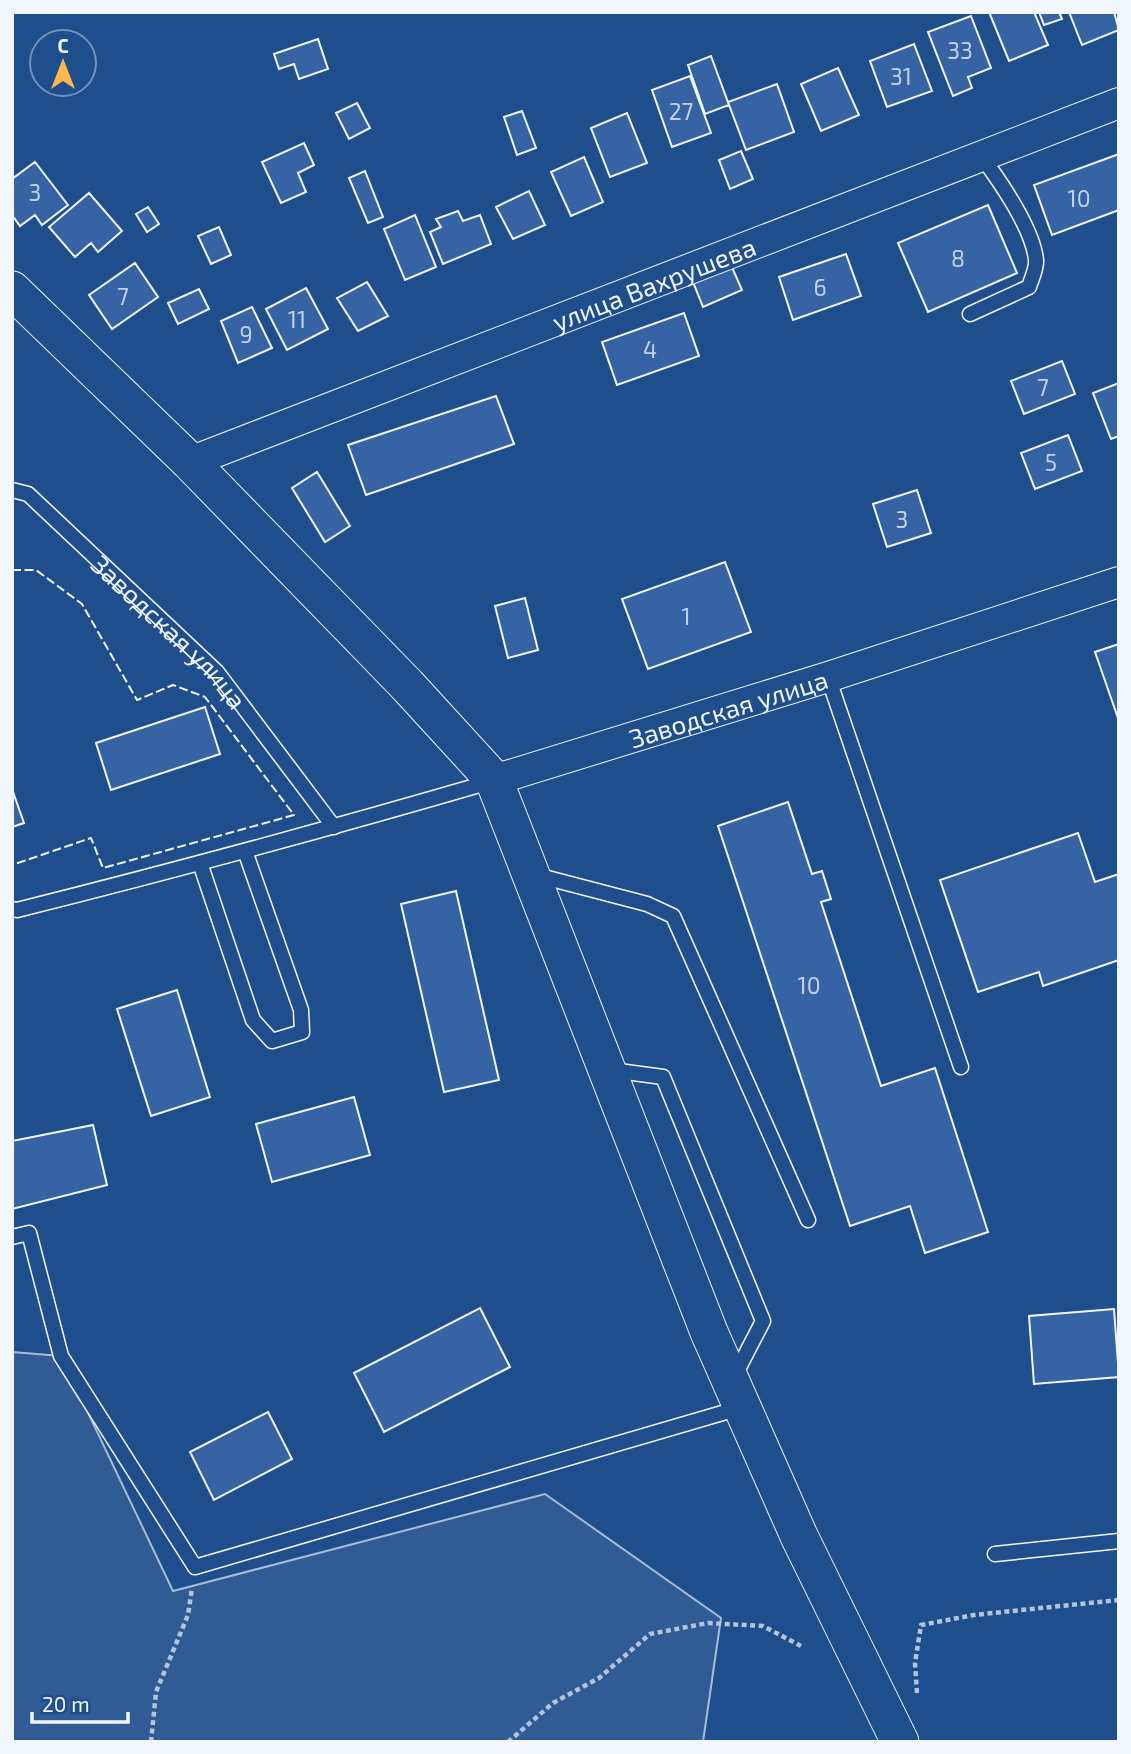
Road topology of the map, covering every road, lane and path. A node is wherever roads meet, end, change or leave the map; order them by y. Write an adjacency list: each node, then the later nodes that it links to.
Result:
1 (1119, 103): 2 (street, улица Вахрушева)
2 (981, 156): 4 (lane); 5 (street, улица Вахрушева)
3 (12, 290): 5 (street)
4 (970, 314)
5 (190, 462): 9 (street)
6 (12, 490): 10 (lane, Заводская улица)
7 (1119, 582): 8 (street, Заводская улица)
8 (828, 677): 9 (street, Заводская улица); 15 (lane)
9 (494, 780): 10 (lane, Заводская улица); 13 (street)
10 (334, 827): 11 (lane, Заводская улица)
11 (245, 851): 12 (lane, Заводская улица); 12 (lane)
12 (200, 863): 14 (lane, Заводская улица)
13 (532, 873): 16 (street); 17 (lane)
14 (12, 909)
15 (961, 1067)
16 (606, 1069): 19 (street); 19 (lane)
17 (807, 1220)
18 (12, 1237): 22 (lane)
19 (738, 1394): 22 (lane); 28 (street)
20 (1119, 1541): 21 (lane)
21 (995, 1554)
22 (195, 1567): 26 (path)
23 (1119, 1600): 25 (path)
24 (801, 1646): 27 (path)
25 (917, 1701)
26 (151, 1742)
27 (508, 1742)
28 (900, 1742)

